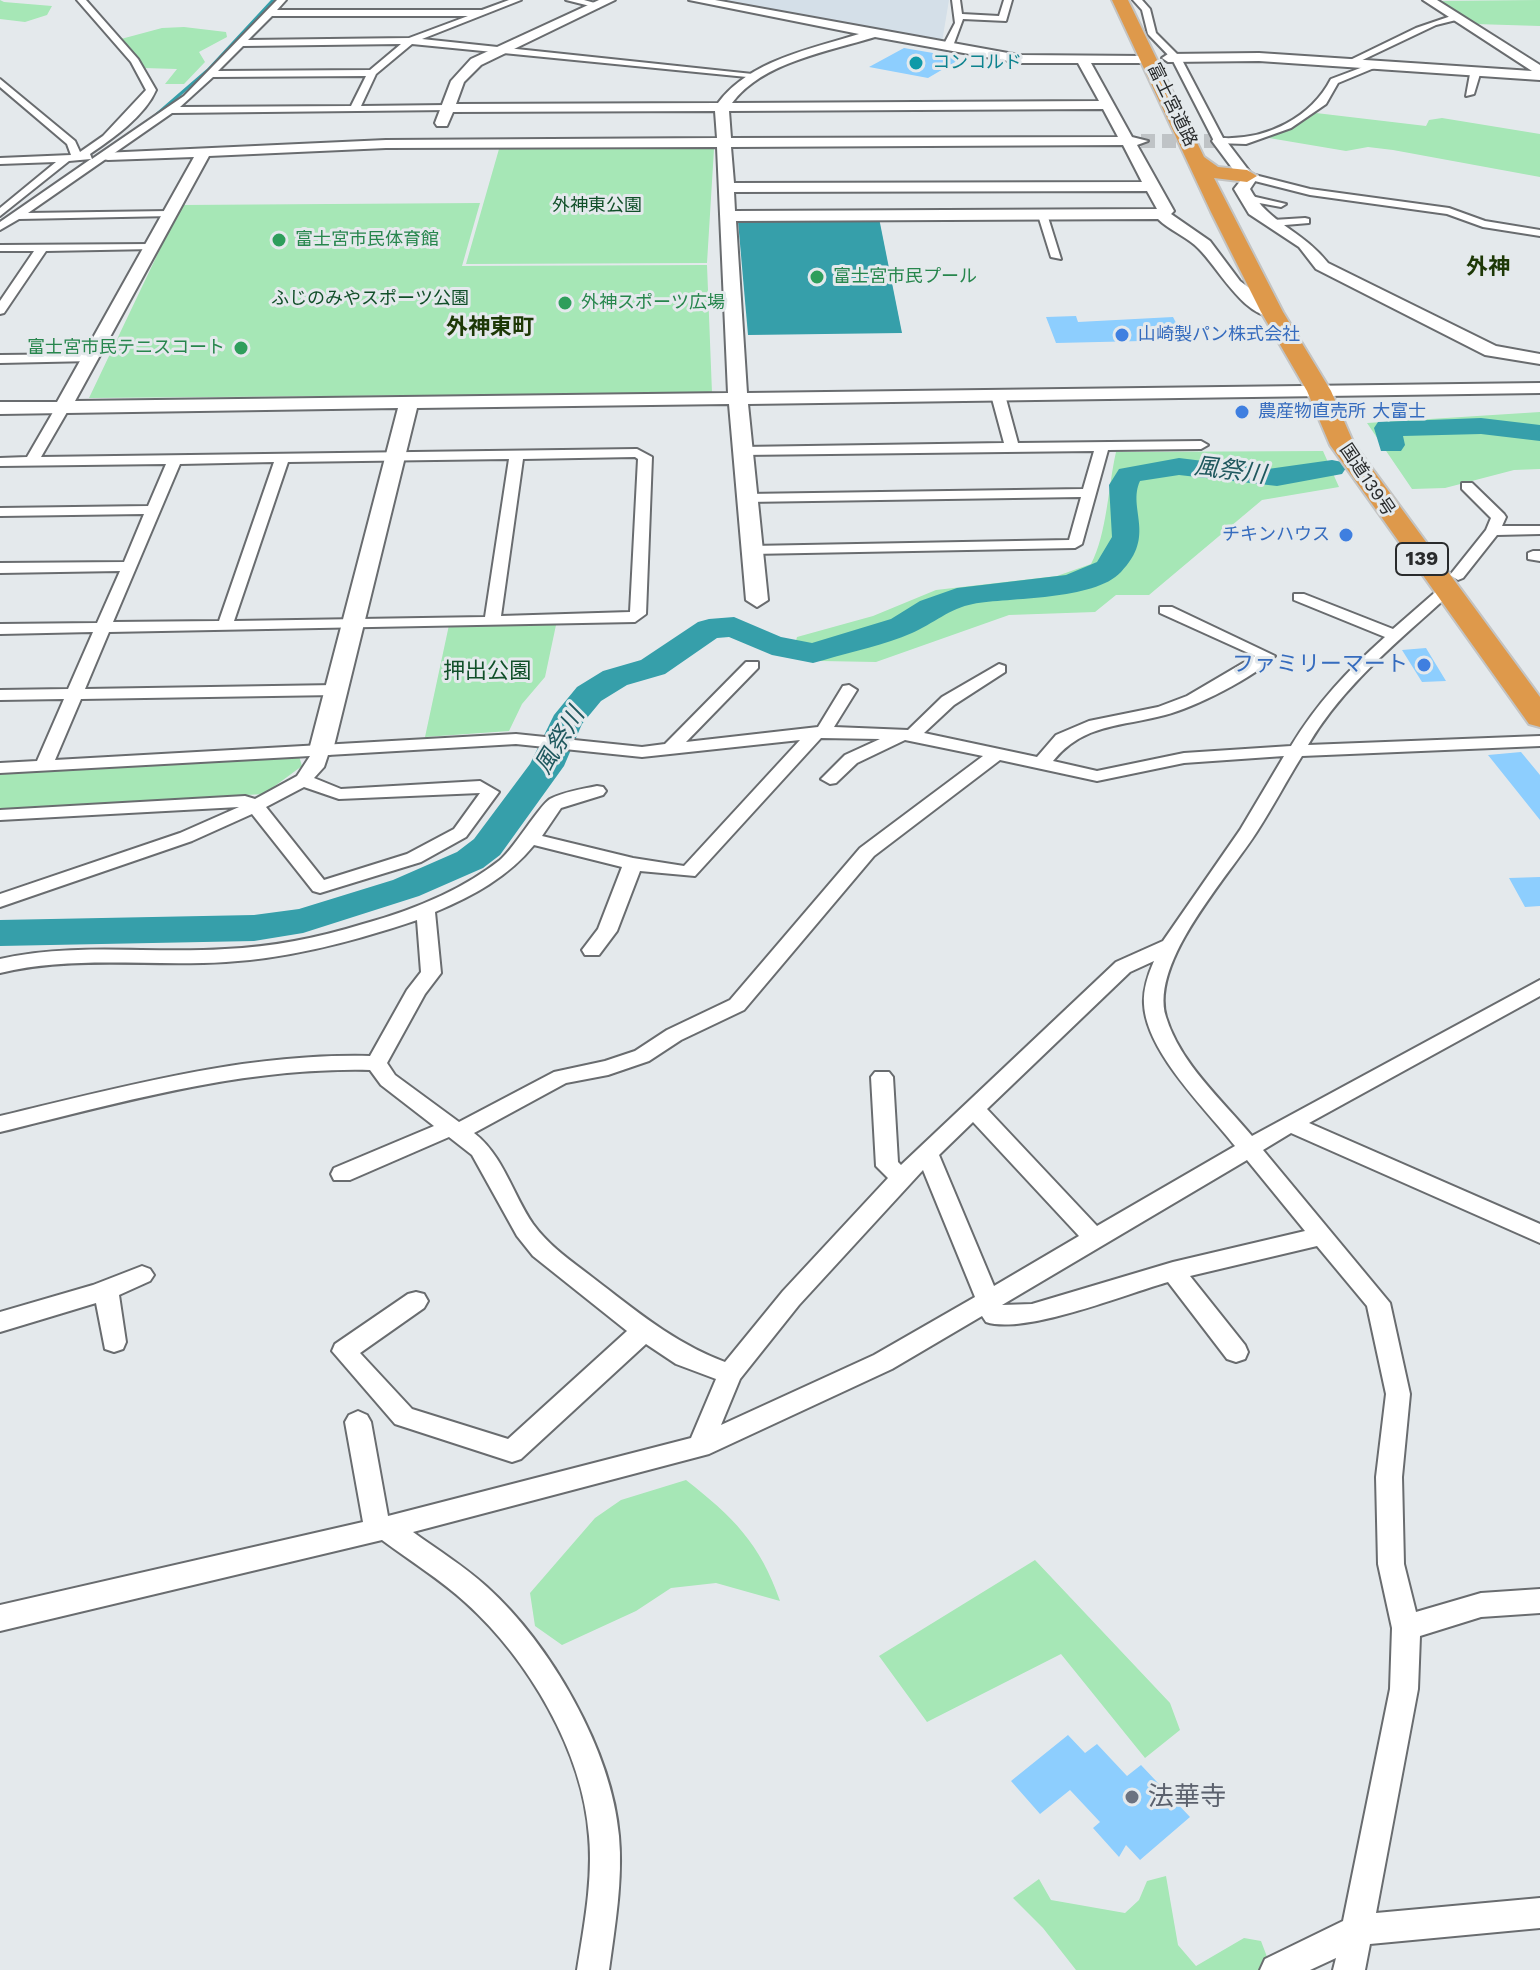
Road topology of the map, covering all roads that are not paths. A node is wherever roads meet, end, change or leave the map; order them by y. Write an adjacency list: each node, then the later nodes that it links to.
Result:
1 (81, 0): 51 (street)
2 (282, 0): 13 (street)
3 (455, 0): 14 (street)
4 (517, 0): 15 (street)
5 (570, 0): 12 (street)
6 (695, 0): 20 (street)
7 (956, 0): 16 (street)
8 (1008, 0): 16 (street)
9 (1120, 0): 54 (highway, 富士宮道路 / 139)
10 (1137, 0): 26 (street)
11 (1429, 0): 17 (street)
12 (604, 3): 24 (street)
13 (266, 13): 14 (street); 22 (street)
14 (419, 13): 15 (street)
15 (485, 13): 21 (street)
16 (959, 16): 23 (street)
17 (1457, 17): 19 (street); 34 (street)
18 (1405, 19): 19 (street)
19 (1433, 23): 28 (street)
20 (874, 33): 23 (street); 35 (street)
21 (410, 41): 22 (street); 24 (street); 31 (street)
22 (239, 43): 32 (street)
23 (948, 46): 29 (street)
24 (492, 52): 35 (street); 40 (street)
25 (1391, 53): 28 (street)
26 (1172, 58): 30 (street); 46 (street)
27 (1139, 59): 29 (street)
28 (1375, 59): 30 (street); 33 (street); 43 (street)
29 (1084, 62): 38 (street)
30 (1347, 63): 43 (street)
31 (372, 73): 32 (street); 41 (street)
32 (210, 74): 42 (street)
33 (1475, 74): 34 (street); 37 (street)
34 (1540, 74)
35 (757, 75): 39 (street)
36 (0, 82): 51 (street)
37 (1469, 94)
38 (1108, 105): 44 (street); 45 (street)
39 (722, 107): 40 (street); 44 (street); 48 (street)
40 (447, 108): 41 (street); 47 (street)
41 (354, 109): 42 (street)
42 (173, 110): 50 (street)
43 (1301, 118): 46 (street)
44 (917, 124): 45 (street); 48 (street)
45 (1134, 141): 56 (street)
46 (1219, 141): 55 (street)
47 (434, 143): 48 (street); 49 (street)
48 (723, 143): 58 (street)
49 (204, 151): 50 (street); 64 (street)
50 (108, 156): 51 (street); 67 (street)
51 (78, 158): 53 (street)
52 (0, 161): 53 (street)
53 (64, 161): 62 (street)
54 (1200, 162): 55 (highway); 61 (highway, 富士宮道路 / 139)
55 (1247, 176): 59 (street); 61 (street); 72 (street)
56 (1152, 186): 57 (street); 63 (street)
57 (929, 187): 58 (street); 65 (street)
58 (725, 188): 68 (street)
59 (1247, 198): 60 (street); 70 (street)
60 (1281, 204)
61 (1221, 212): 78 (highway, 国道139号 / 139)
62 (0, 213)
63 (1161, 213): 66 (street); 78 (street)
64 (169, 214): 67 (street); 73 (street)
65 (936, 214): 66 (street); 68 (street)
66 (1041, 214): 76 (street)
67 (19, 216): 71 (street)
68 (726, 216): 85 (street)
69 (1305, 221): 70 (street)
70 (1273, 223): 81 (street)
71 (0, 227)
72 (1540, 233)
73 (151, 247): 75 (street); 79 (street)
74 (0, 248): 75 (street)
75 (42, 248): 77 (street)
76 (1057, 257)
77 (0, 310)
78 (1272, 312): 83 (highway, 国道139号 / 139)
79 (89, 358): 80 (street); 87 (street)
80 (0, 359)
81 (1540, 359)
82 (1539, 390): 83 (street)
83 (1319, 391): 84 (street); 109 (highway, 国道139号 / 139)
84 (998, 395): 85 (street); 91 (street)
85 (738, 399): 86 (street); 92 (street)
86 (409, 403): 87 (street); 94 (street)
87 (63, 407): 88 (street); 97 (street)
88 (0, 408)
89 (1201, 445): 90 (street)
90 (1102, 447): 91 (street); 100 (street)
91 (1012, 448): 92 (street)
92 (742, 451): 101 (street)
93 (517, 455): 94 (street); 113 (street); 113 (street)
94 (395, 457): 95 (street); 114 (street)
95 (282, 458): 96 (street); 115 (street)
96 (175, 460): 97 (street); 102 (street)
97 (32, 461): 98 (street)
98 (0, 462)
99 (1467, 486): 105 (street)
100 (1089, 493): 101 (street); 106 (street)
101 (746, 498): 106 (street)
102 (155, 510): 103 (street); 107 (street)
103 (0, 512)
104 (1540, 530): 105 (street)
105 (1493, 531): 109 (street)
106 (751, 550): 111 (street)
107 (130, 566): 108 (street); 116 (street)
108 (0, 568)
109 (1452, 583): 118 (street); 121 (highway, 国道139号 / 139); 126 (highway, 国道139号 / 139)
110 (1299, 597): 118 (street)
111 (757, 600)
112 (1166, 610): 135 (street)
113 (492, 621): 114 (street)
114 (353, 623): 115 (street); 122 (street)
115 (225, 625): 116 (street)
116 (103, 627): 117 (street); 124 (street)
117 (0, 629)
118 (1394, 635): 130 (street)
119 (752, 665): 132 (street)
120 (999, 669): 128 (street)
121 (1540, 682)
122 (336, 690): 124 (street); 131 (street)
123 (849, 690): 127 (street)
124 (74, 694): 125 (street); 134 (street)
125 (0, 695)
126 (1540, 718)
127 (820, 732): 128 (street); 132 (street); 143 (street)
128 (906, 736): 133 (street); 137 (street)
129 (1540, 741): 130 (street)
130 (1295, 749): 135 (street); 146 (street)
131 (321, 750): 132 (street); 134 (street); 138 (street)
132 (669, 750)
133 (994, 756): 135 (street); 155 (street)
134 (44, 765): 136 (street)
135 (1040, 765)
136 (0, 768)
137 (830, 779)
138 (303, 780): 140 (street); 140 (street)
139 (597, 791): 142 (street)
140 (255, 806): 141 (street); 144 (street)
141 (0, 815)
142 (532, 839): 143 (street); 145 (street)
143 (633, 864): 147 (street)
144 (0, 901)
145 (425, 907): 148 (street); 150 (street)
146 (1170, 946): 152 (street); 156 (street)
147 (592, 950)
148 (0, 966)
149 (1540, 987): 154 (street)
150 (376, 1063): 153 (street); 155 (street)
151 (882, 1077): 159 (street)
152 (974, 1109): 157 (street); 161 (street)
153 (0, 1124)
154 (1290, 1124): 156 (street); 162 (street)
155 (455, 1130): 158 (street); 169 (street)
156 (1249, 1149): 160 (street); 161 (street)
157 (927, 1154): 159 (street); 166 (street)
158 (342, 1174)
159 (902, 1177): 172 (street)
160 (1321, 1236): 163 (street); 178 (street)
161 (1094, 1238): 166 (street)
162 (1537, 1238)
163 (1173, 1271): 166 (street); 171 (street)
164 (142, 1275): 165 (street)
165 (106, 1290): 168 (street); 170 (street)
166 (988, 1299): 174 (street)
167 (416, 1301): 169 (street)
168 (0, 1322)
169 (644, 1331): 172 (street)
170 (114, 1342)
171 (1236, 1352)
172 (730, 1374): 174 (street)
173 (358, 1422): 175 (street)
174 (700, 1446): 175 (street)
175 (382, 1529): 177 (street); 181 (street)
176 (1540, 1601): 178 (street)
177 (0, 1618)
178 (1406, 1628): 180 (street)
179 (1540, 1913): 180 (street)
180 (1359, 1930): 182 (street); 183 (street)
181 (593, 1970)
182 (1276, 1970)
183 (1349, 1970)

